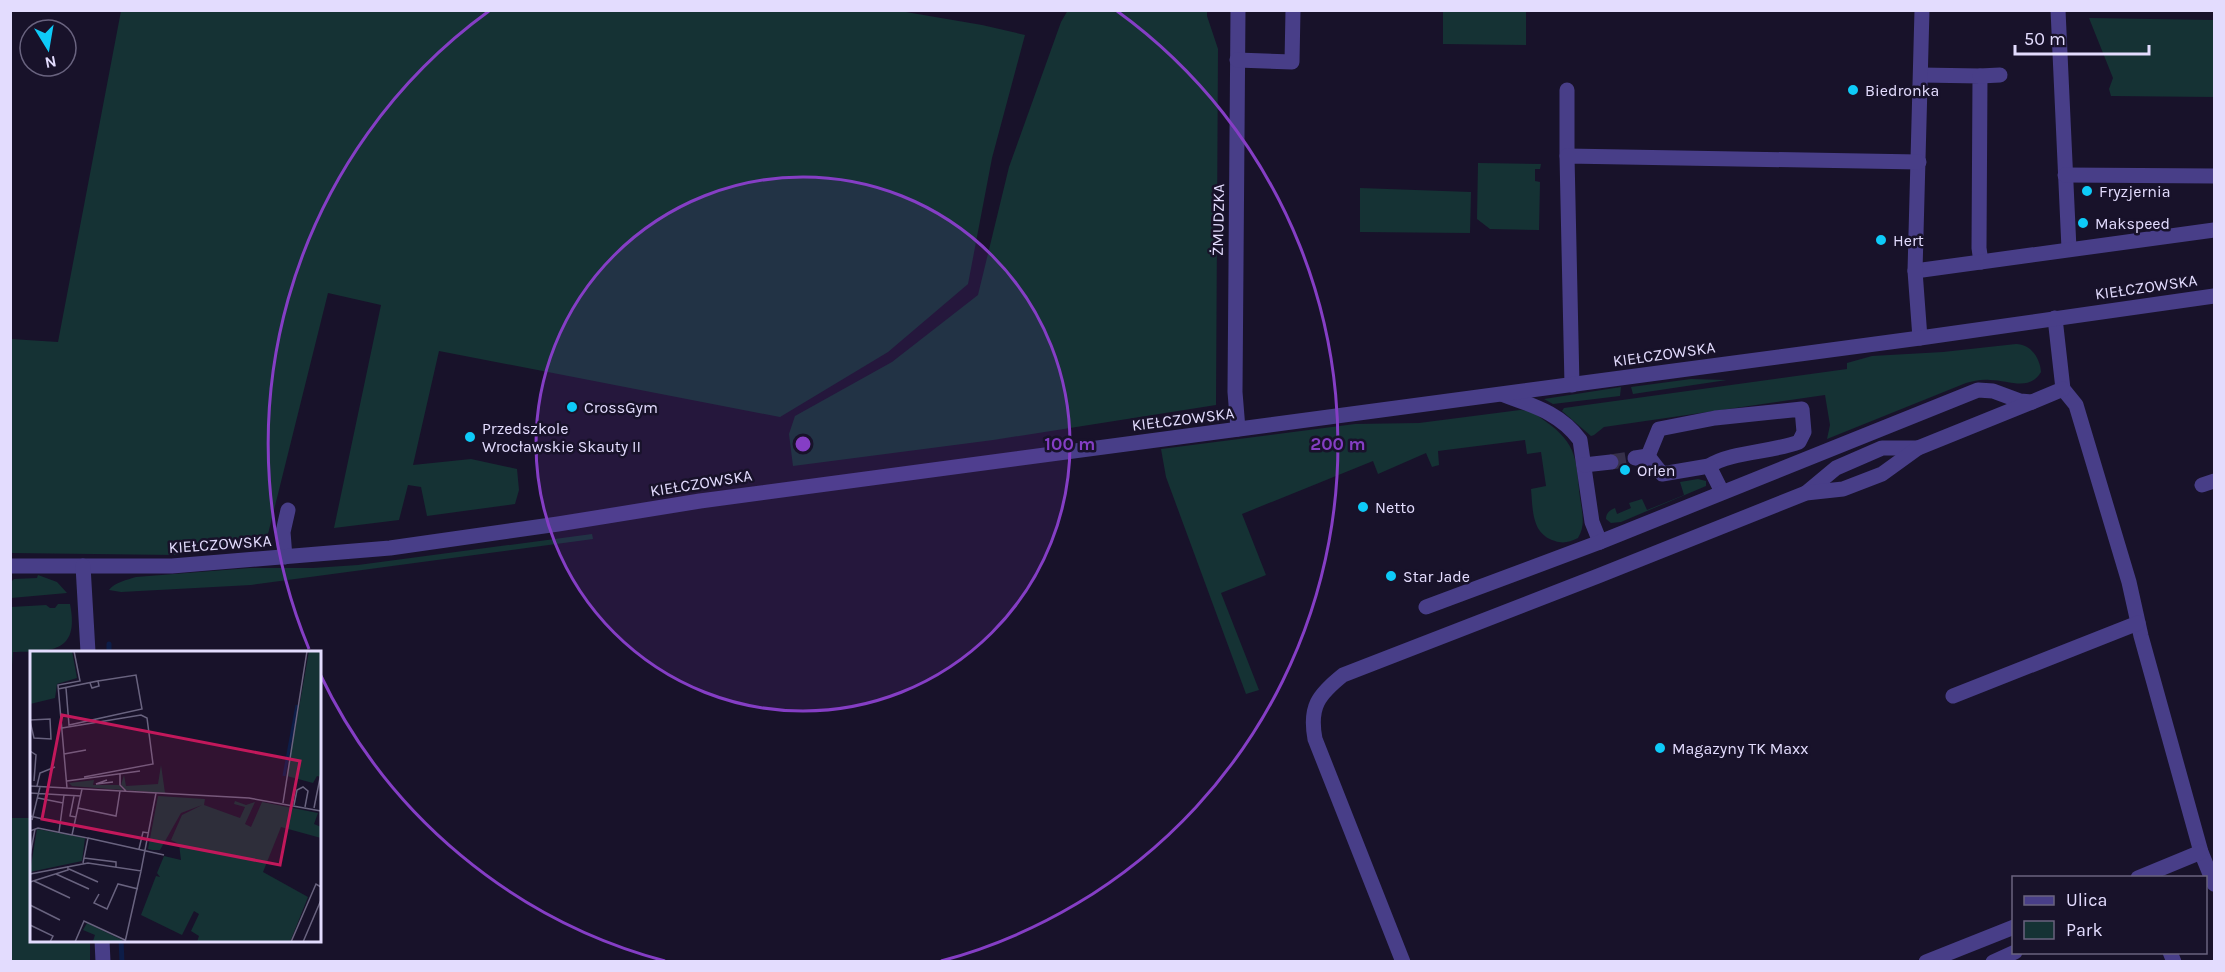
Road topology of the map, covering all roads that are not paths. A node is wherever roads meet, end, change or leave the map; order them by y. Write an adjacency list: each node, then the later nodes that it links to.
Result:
1 (1238, 10): 5 (street, ŻMUDZKA)
2 (1293, 10): 5 (street)
3 (1922, 10): 6 (street)
4 (2058, 10): 12 (street)
5 (1238, 60): 25 (street, ŻMUDZKA)
6 (1921, 75): 8 (street); 11 (street)
7 (2000, 75): 8 (street)
8 (1980, 76): 16 (street)
9 (1568, 90): 10 (street)
10 (1567, 156): 11 (street); 21 (street)
11 (1918, 162): 17 (street)
12 (2065, 175): 13 (street); 15 (street)
13 (2214, 176)
14 (2214, 230): 15 (street)
15 (2069, 249): 16 (street)
16 (1981, 262): 17 (street)
17 (1915, 271): 20 (street)
18 (2214, 296): 19 (street, KIEŁCZOWSKA)
19 (2055, 318): 20 (street, KIEŁCZOWSKA); 22 (street)
20 (1920, 338): 21 (street, KIEŁCZOWSKA)
21 (1572, 385): 23 (street, KIEŁCZOWSKA)
22 (2063, 389): 24 (street); 38 (street)
23 (1501, 394): 25 (street, KIEŁCZOWSKA); 28 (street)
24 (2032, 402): 26 (street); 30 (street)
25 (1238, 429): 34 (street, KIEŁCZOWSKA)
26 (1918, 448): 31 (street); 31 (street)
27 (1611, 462): 28 (street)
28 (1584, 465): 33 (street)
29 (1710, 466): 29 (street); 30 (street)
30 (1722, 492): 33 (street)
31 (1806, 493): 48 (street)
32 (288, 510): 34 (street)
33 (1600, 542): 37 (street)
34 (285, 557): 36 (street, KIEŁCZOWSKA)
35 (10, 566): 36 (street, KIEŁCZOWSKA)
36 (83, 566): 39 (street)
37 (1426, 607)
38 (2138, 623): 40 (street); 41 (street)
39 (88, 651)
40 (1953, 696)
41 (2201, 852): 42 (street); 43 (street)
42 (2143, 876)
43 (2214, 884)
44 (2012, 927): 49 (street)
45 (102, 942): 47 (street)
46 (2012, 953): 50 (street)
47 (103, 962)
48 (1404, 962)
49 (1926, 962)
50 (1993, 962)

